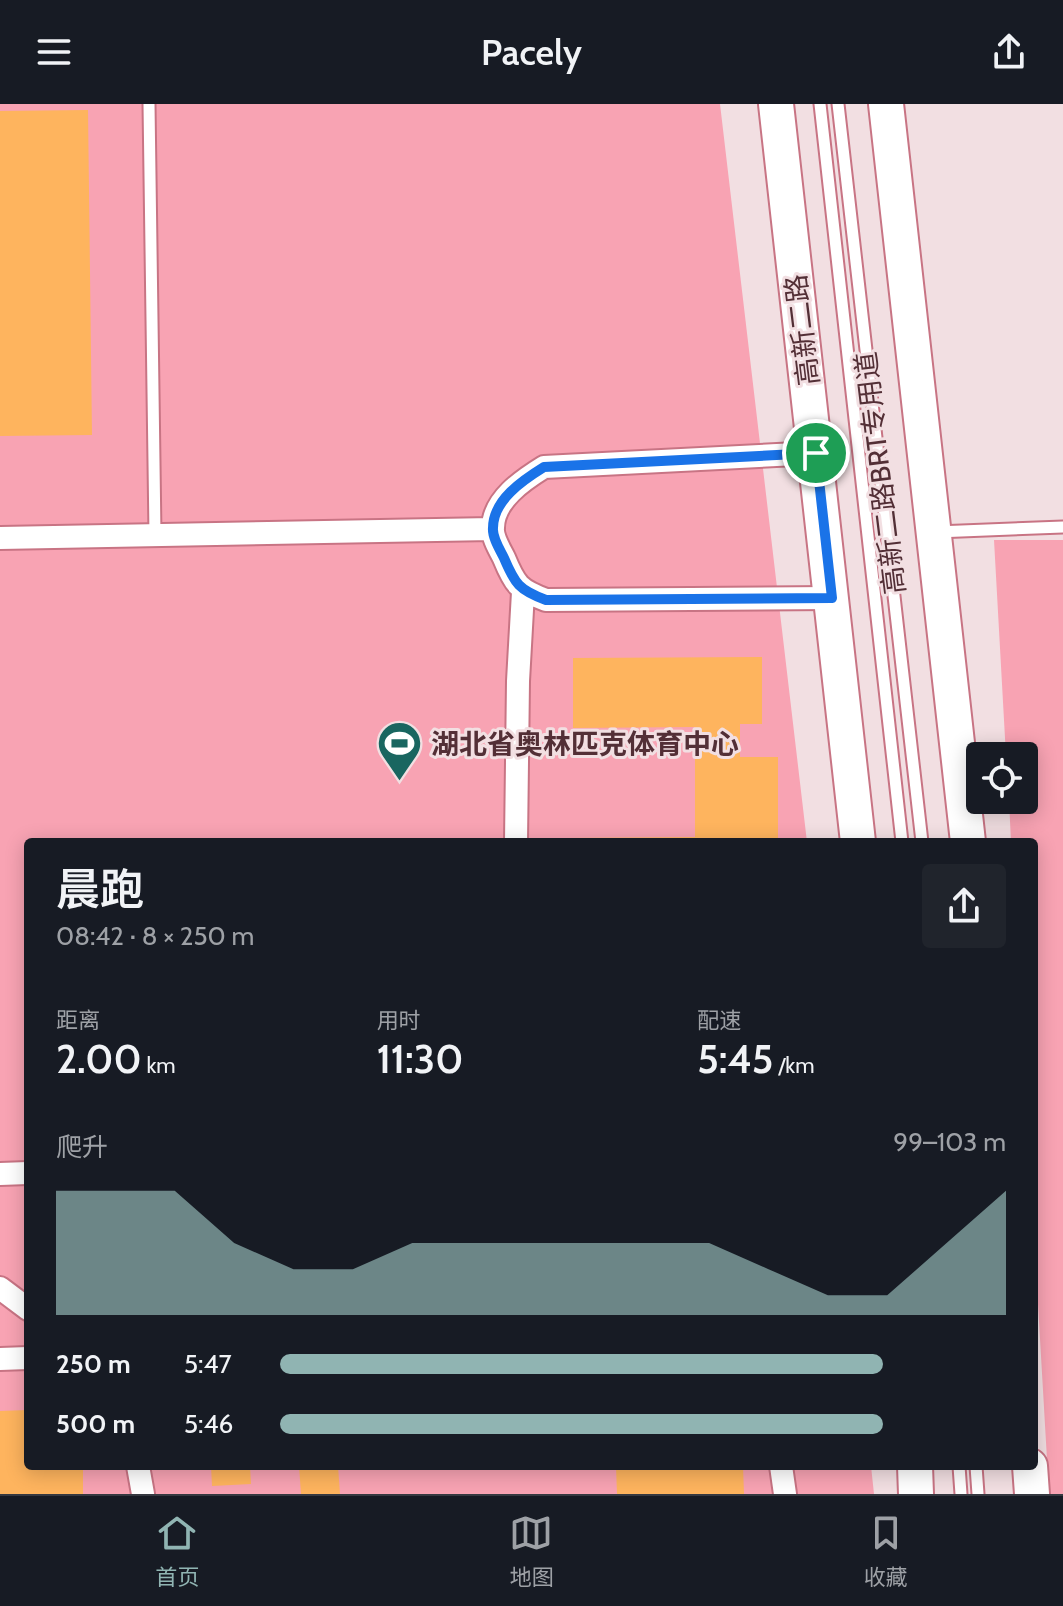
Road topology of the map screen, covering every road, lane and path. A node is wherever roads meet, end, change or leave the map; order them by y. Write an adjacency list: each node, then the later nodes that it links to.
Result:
1 (149, 104): 10 (lane)
2 (776, 104): 6 (main road, 高新二路)
3 (820, 104): 16 (lane, 高新二路BRT专用道)
4 (838, 104): 17 (lane, 高新二路BRT专用道)
5 (886, 104): 9 (main road)
6 (816, 453): 8 (street); 13 (main road, 高新二路)
7 (1063, 527): 9 (lane)
8 (492, 529): 10 (street); 12 (street)
9 (935, 532): 18 (main road)
10 (155, 535): 11 (street)
11 (0, 538)
12 (523, 592): 13 (street); 14 (street)
13 (832, 598): 15 (main road, 高新二路)
14 (516, 838)
15 (858, 838)
16 (902, 838)
17 (922, 838)
18 (968, 838)
19 (24, 1173): 20 (street)
20 (0, 1174)
21 (0, 1288): 22 (street)
22 (24, 1306)
23 (24, 1358): 24 (street)
24 (0, 1359)
25 (139, 1470): 31 (street)
26 (782, 1470): 32 (street)
27 (915, 1470): 33 (main road)
28 (959, 1470): 34 (lane)
29 (976, 1470): 35 (lane)
30 (1030, 1470): 36 (main road)
31 (143, 1494)
32 (785, 1494)
33 (916, 1494)
34 (961, 1494)
35 (978, 1494)
36 (1032, 1494)

